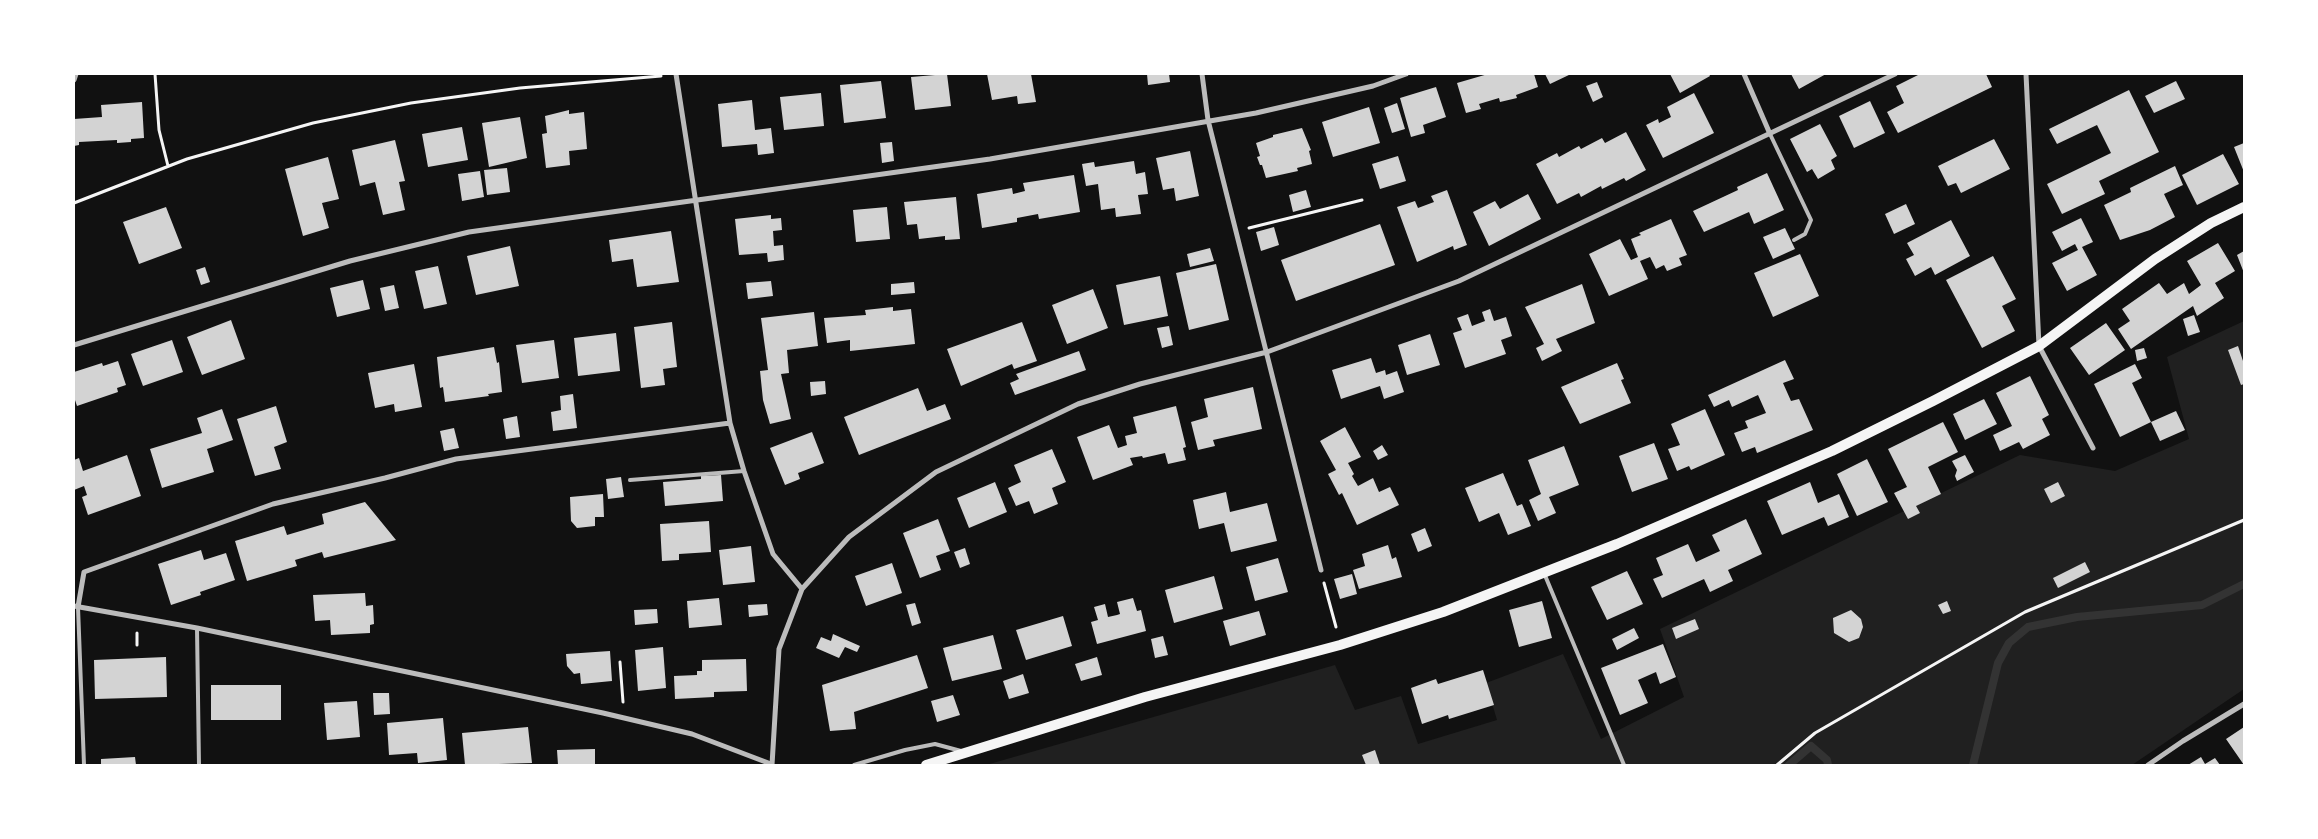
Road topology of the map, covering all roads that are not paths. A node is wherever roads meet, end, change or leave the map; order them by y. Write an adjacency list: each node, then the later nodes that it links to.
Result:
1 (76, 74): 8 (street)
2 (676, 74): 11 (street)
3 (1202, 74): 9 (street)
4 (1406, 74): 9 (street)
5 (1744, 74): 10 (street)
6 (1894, 74): 10 (street)
7 (2026, 74): 15 (street)
8 (74, 80)
9 (1208, 120): 11 (street); 16 (street)
10 (1770, 134): 13 (lane); 16 (street)
11 (696, 200): 14 (street); 17 (street)
12 (2244, 207): 15 (main road)
13 (1794, 240)
14 (74, 345)
15 (2039, 346): 18 (street); 22 (main road)
16 (1267, 352): 21 (street); 23 (street)
17 (730, 423): 19 (street); 24 (street)
18 (2093, 448)
19 (744, 471): 20 (lane); 23 (street)
20 (630, 480)
21 (1321, 570)
22 (1544, 573): 27 (main road); 33 (lane)
23 (802, 589): 30 (street)
24 (76, 607): 25 (street); 28 (lane)
25 (197, 628): 29 (lane); 30 (street)
26 (2244, 704): 34 (street)
27 (965, 752): 31 (lane); 32 (main road)
28 (84, 765)
29 (200, 765)
30 (772, 765)
31 (854, 765)
32 (926, 765)
33 (1624, 765)
34 (2148, 765)

